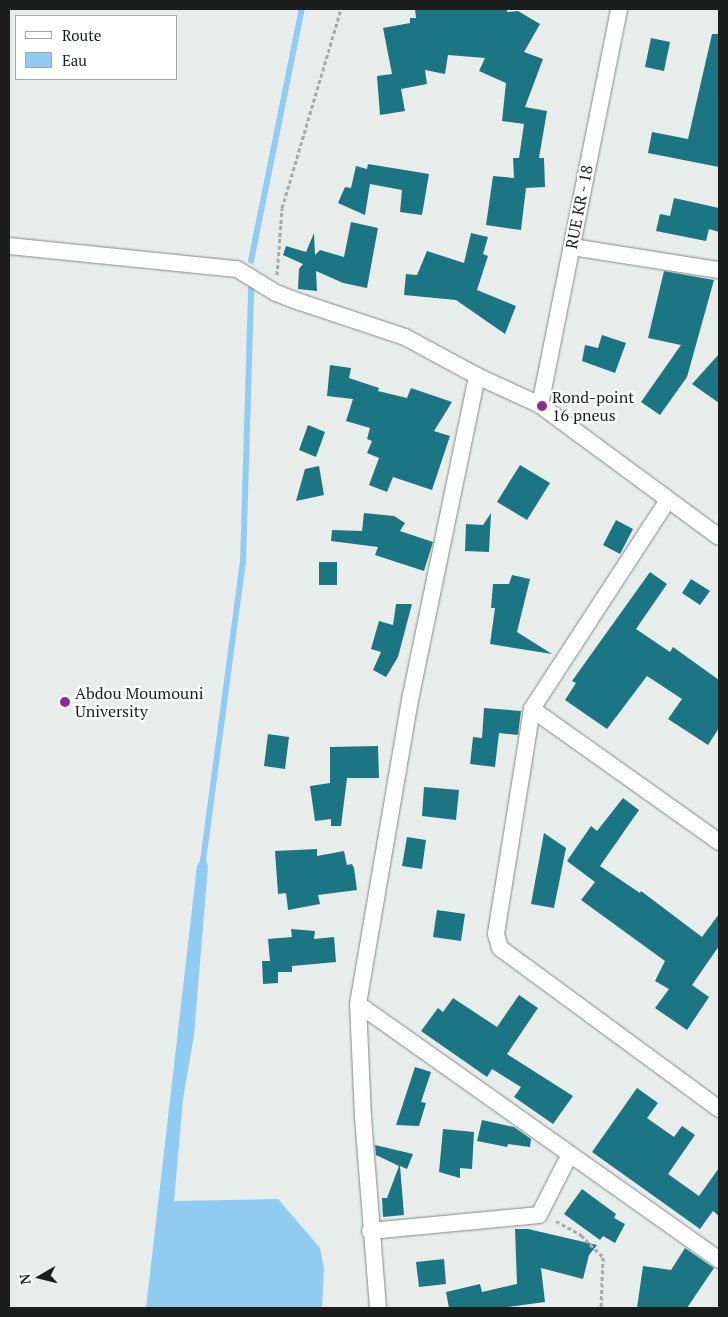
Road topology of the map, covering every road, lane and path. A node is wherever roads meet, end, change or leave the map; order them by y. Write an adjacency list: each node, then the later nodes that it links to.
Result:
1 (341, 9): 6 (path)
2 (619, 9): 4 (street, RUE KR - 18)
3 (9, 246): 6 (street)
4 (572, 246): 5 (street); 8 (street, RUE KR - 18)
5 (719, 270)
6 (276, 292): 7 (street)
7 (477, 376): 8 (street); 13 (street)
8 (540, 405): 9 (street)
9 (668, 500): 10 (street); 11 (street)
10 (719, 537)
11 (532, 709): 12 (street); 14 (street)
12 (719, 842)
13 (358, 1004): 15 (street); 17 (street)
14 (719, 1109)
15 (570, 1154): 16 (street); 18 (street)
16 (539, 1215): 17 (street); 20 (path)
17 (370, 1231): 19 (street)
18 (719, 1260)
19 (378, 1308)
20 (602, 1308)

